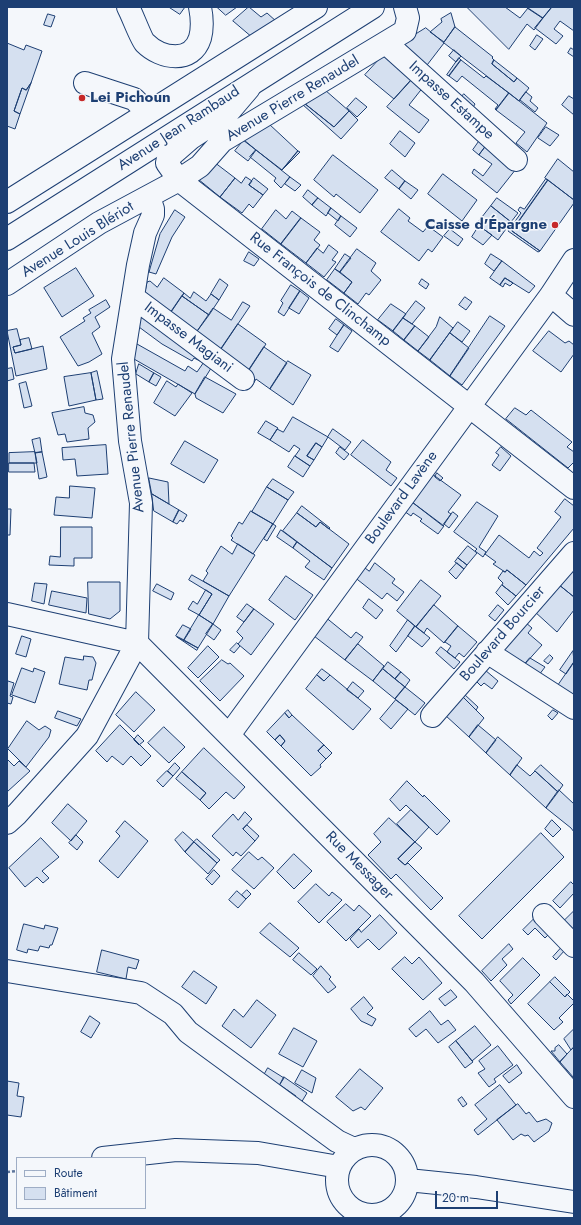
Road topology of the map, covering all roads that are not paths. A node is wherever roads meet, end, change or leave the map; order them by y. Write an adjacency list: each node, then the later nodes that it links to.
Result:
1 (128, 7): 2 (street)
2 (200, 7)
3 (316, 7): 10 (street)
4 (373, 7): 6 (street, Avenue Jean Rambaud)
5 (406, 7): 7 (street, Avenue Pierre Renaudel)
6 (359, 13): 8 (street, Avenue Jean Rambaud)
7 (386, 43): 11 (street, Impasse Estampe); 12 (street, Avenue Pierre Renaudel)
8 (256, 80): 12 (street, Rue François de Clinchamp); 15 (street, Avenue Jean Rambaud)
9 (85, 83): 10 (street)
10 (148, 114): 14 (street)
11 (516, 160)
12 (179, 180): 13 (street, Avenue Pierre Renaudel); 22 (street, Rue François de Clinchamp)
13 (149, 197): 17 (street, Avenue Louis Blériot); 19 (street, Avenue Pierre Renaudel)
14 (8, 199)
15 (7, 239)
16 (574, 260): 18 (street, Boulevard Lavène)
17 (7, 284)
18 (551, 295): 20 (street); 22 (street, Boulevard Lavène)
19 (133, 298): 21 (street, Impasse Magiani); 26 (street, Avenue Pierre Renaudel)
20 (574, 314)
21 (243, 379)
22 (469, 406): 23 (street, Rue François de Clinchamp); 30 (street, Boulevard Lavène)
23 (574, 488)
24 (574, 553): 27 (street, Boulevard Bourcier)
25 (7, 614): 26 (street)
26 (137, 643): 30 (street, Rue Messager); 31 (street, Avenue Pierre Renaudel)
27 (487, 652): 28 (street); 29 (street, Boulevard Bourcier)
28 (574, 708)
29 (432, 716)
30 (229, 735): 35 (street, Rue Messager)
31 (7, 823)
32 (544, 915): 33 (street)
33 (574, 946)
34 (7, 971): 36 (street)
35 (574, 1097)
36 (354, 1149): 38 (street); 39 (street)
37 (112, 1157): 38 (street)
38 (339, 1167): 41 (street)
39 (408, 1180): 40 (street); 41 (street)
40 (574, 1202)
41 (393, 1214)

